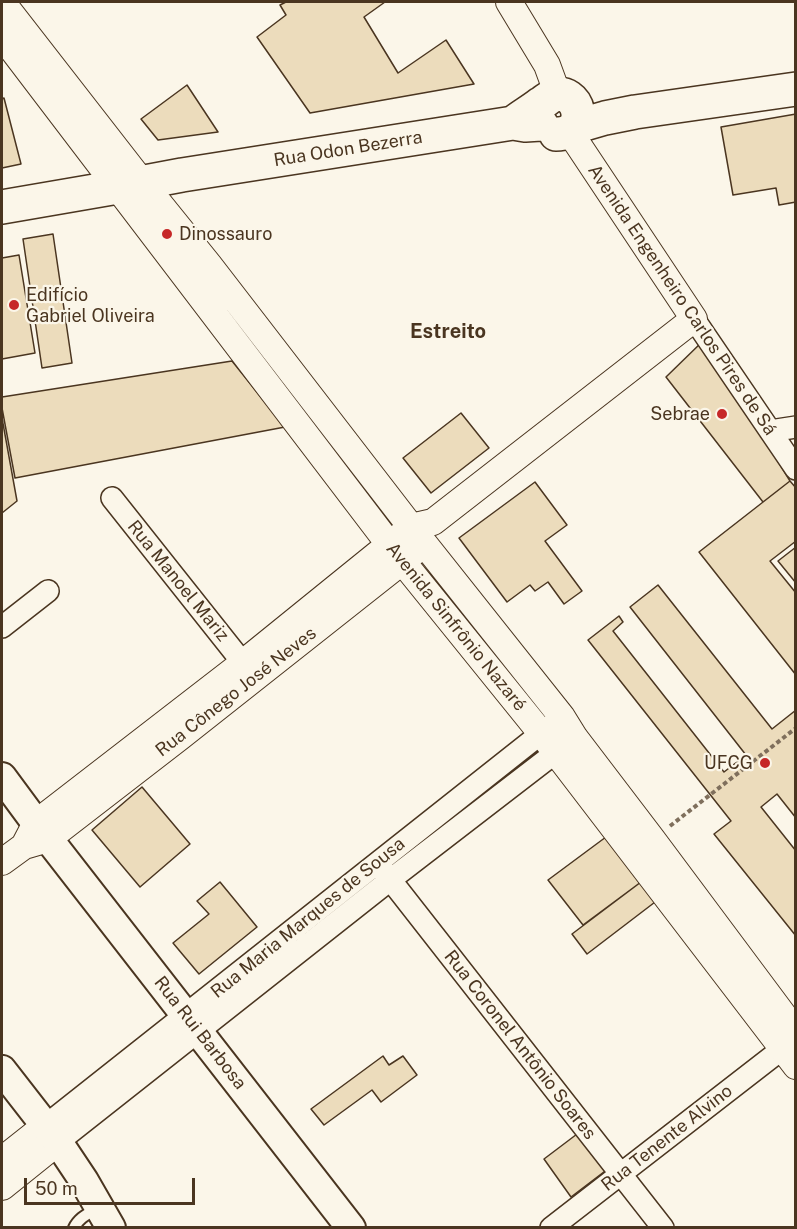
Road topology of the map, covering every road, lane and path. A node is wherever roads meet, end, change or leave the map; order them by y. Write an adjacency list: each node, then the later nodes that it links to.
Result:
1 (509, 2): 6 (street, Avenida Engenheiro Carlos Pires de Sá)
2 (11, 5): 7 (street)
3 (2, 36): 7 (street)
4 (795, 68): 6 (main road)
5 (795, 89): 6 (main road)
6 (553, 115): 7 (main road, Rua Odon Bezerra); 9 (street, Avenida Engenheiro Carlos Pires de Sá)
7 (130, 185): 8 (main road, Rua Odon Bezerra); 10 (street, Avenida Sinfrônio Nazaré); 11 (street, Avenida Sinfrônio Nazaré)
8 (2, 207)
9 (694, 319): 13 (street, Avenida Engenheiro Carlos Pires de Sá); 16 (street, Rua Cônego José Neves)
10 (256, 327): 11 (street); 16 (street, Avenida Sinfrônio Nazaré)
11 (236, 343): 17 (street, Avenida Sinfrônio Nazaré)
12 (795, 427): 13 (street)
13 (770, 431): 14 (street, Avenida Engenheiro Carlos Pires de Sá)
14 (795, 469)
15 (112, 498): 20 (street, Rua Manoel Mariz)
16 (423, 531): 17 (street, Rua Cônego José Neves); 24 (street, Avenida Sinfrônio Nazaré)
17 (396, 553): 20 (street, Rua Cônego José Neves); 22 (street, Rua Cônego José Neves); 23 (street, Avenida Sinfrônio Nazaré)
18 (48, 591): 19 (street)
19 (2, 627)
20 (243, 663): 22 (street, Rua Cônego José Neves)
21 (795, 728): 27 (path)
22 (175, 729): 26 (street, Rua Cônego José Neves)
23 (541, 733): 24 (street, Avenida Sinfrônio Nazaré); 29 (street, Rua Maria Marques de Sousa)
24 (564, 736): 27 (street, Avenida Sinfrônio Nazaré); 30 (street, Rua Maria Marques de Sousa); 32 (street, Avenida Sinfrônio Nazaré)
25 (2, 777): 26 (main road, Rua Rui Barbosa)
26 (36, 836): 28 (street, Rua Cônego José Neves); 31 (main road, Rua Rui Barbosa)
27 (652, 839): 32 (street, Avenida Sinfrônio Nazaré)
28 (2, 862)
29 (377, 863): 30 (street, Rua Coronel Antônio Soares); 31 (street, Rua Maria Marques de Sousa)
30 (390, 880): 31 (street, Rua Maria Marques de Sousa); 36 (street, Rua Coronel Antônio Soares)
31 (192, 1023): 34 (street, Rua Maria Marques de Sousa); 40 (main road, Rua Rui Barbosa)
32 (791, 1049): 36 (street, Rua Tenente Alvino)
33 (2, 1070): 34 (main road)
34 (52, 1134): 35 (street); 37 (street); 38 (main road)
35 (2, 1160)
36 (621, 1174): 41 (street, Rua Tenente Alvino); 42 (street, Rua Coronel Antônio Soares)
37 (2, 1187)
38 (105, 1217): 39 (lane)
39 (74, 1227)
40 (351, 1227)
41 (551, 1227)
42 (663, 1227)

